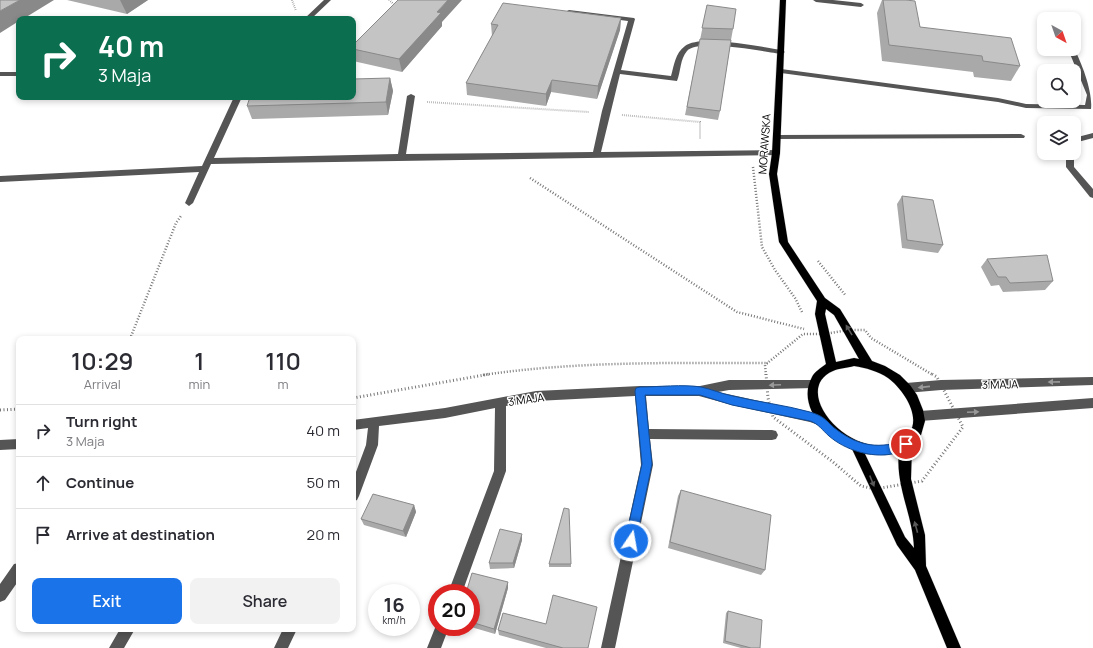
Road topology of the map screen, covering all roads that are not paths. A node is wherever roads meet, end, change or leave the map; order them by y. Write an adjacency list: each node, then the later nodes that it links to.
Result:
1 (328, 0): 6 (street)
2 (783, 0): 7 (main road, MORAWSKA)
3 (816, 0): 4 (street)
4 (861, 5)
5 (564, 11): 10 (street)
6 (310, 16)
7 (782, 52): 9 (main road, MORAWSKA); 10 (street)
8 (1075, 56): 9 (street)
9 (781, 71): 17 (main road, MORAWSKA)
10 (618, 72): 20 (street)
11 (0, 74): 12 (street)
12 (16, 74)
13 (411, 98): 21 (street)
14 (237, 100): 23 (street)
15 (1093, 135): 18 (street)
16 (1021, 136): 17 (street)
17 (777, 137): 19 (main road, MORAWSKA)
18 (1081, 139)
19 (776, 153): 20 (street); 27 (main road, MORAWSKA)
20 (596, 155): 21 (street)
21 (402, 157): 23 (street)
22 (1070, 160): 25 (street)
23 (207, 165): 24 (street); 26 (street)
24 (0, 179)
25 (1093, 195)
26 (190, 203)
27 (822, 301): 28 (main road, MORAWSKA, one-way to 27); 29 (main road)
28 (868, 364): 29 (main road); 32 (main road)
29 (831, 366): 31 (main road)
30 (1093, 381): 32 (street, 3 MAJA, one-way to 32)
31 (814, 384): 34 (street, 3 MAJA, one-way to 34); 38 (main road)
32 (906, 388): 37 (main road)
33 (640, 391): 34 (street, 3 MAJA); 35 (street, 3 MAJA); 41 (street)
34 (700, 391): 38 (street, 3 MAJA)
35 (501, 402): 39 (street, 3 MAJA); 50 (street)
36 (1093, 403): 37 (street, one-way to 36)
37 (920, 416): 44 (main road)
38 (821, 421): 46 (main road)
39 (374, 423): 40 (street, 3 MAJA); 47 (street)
40 (356, 425)
41 (644, 434): 42 (street); 58 (street)
42 (772, 435)
43 (16, 444): 45 (street)
44 (906, 444): 46 (main road); 48 (main road, one-way to 44)
45 (0, 445)
46 (856, 446): 48 (main road, one-way to 48)
47 (356, 488)
48 (920, 566): 59 (main road)
49 (16, 572): 51 (street)
50 (458, 584)
51 (0, 595)
52 (126, 632): 55 (street)
53 (289, 632): 56 (street)
54 (439, 636): 57 (street)
55 (116, 648)
56 (281, 648)
57 (434, 648)
58 (608, 648)
59 (954, 648)

